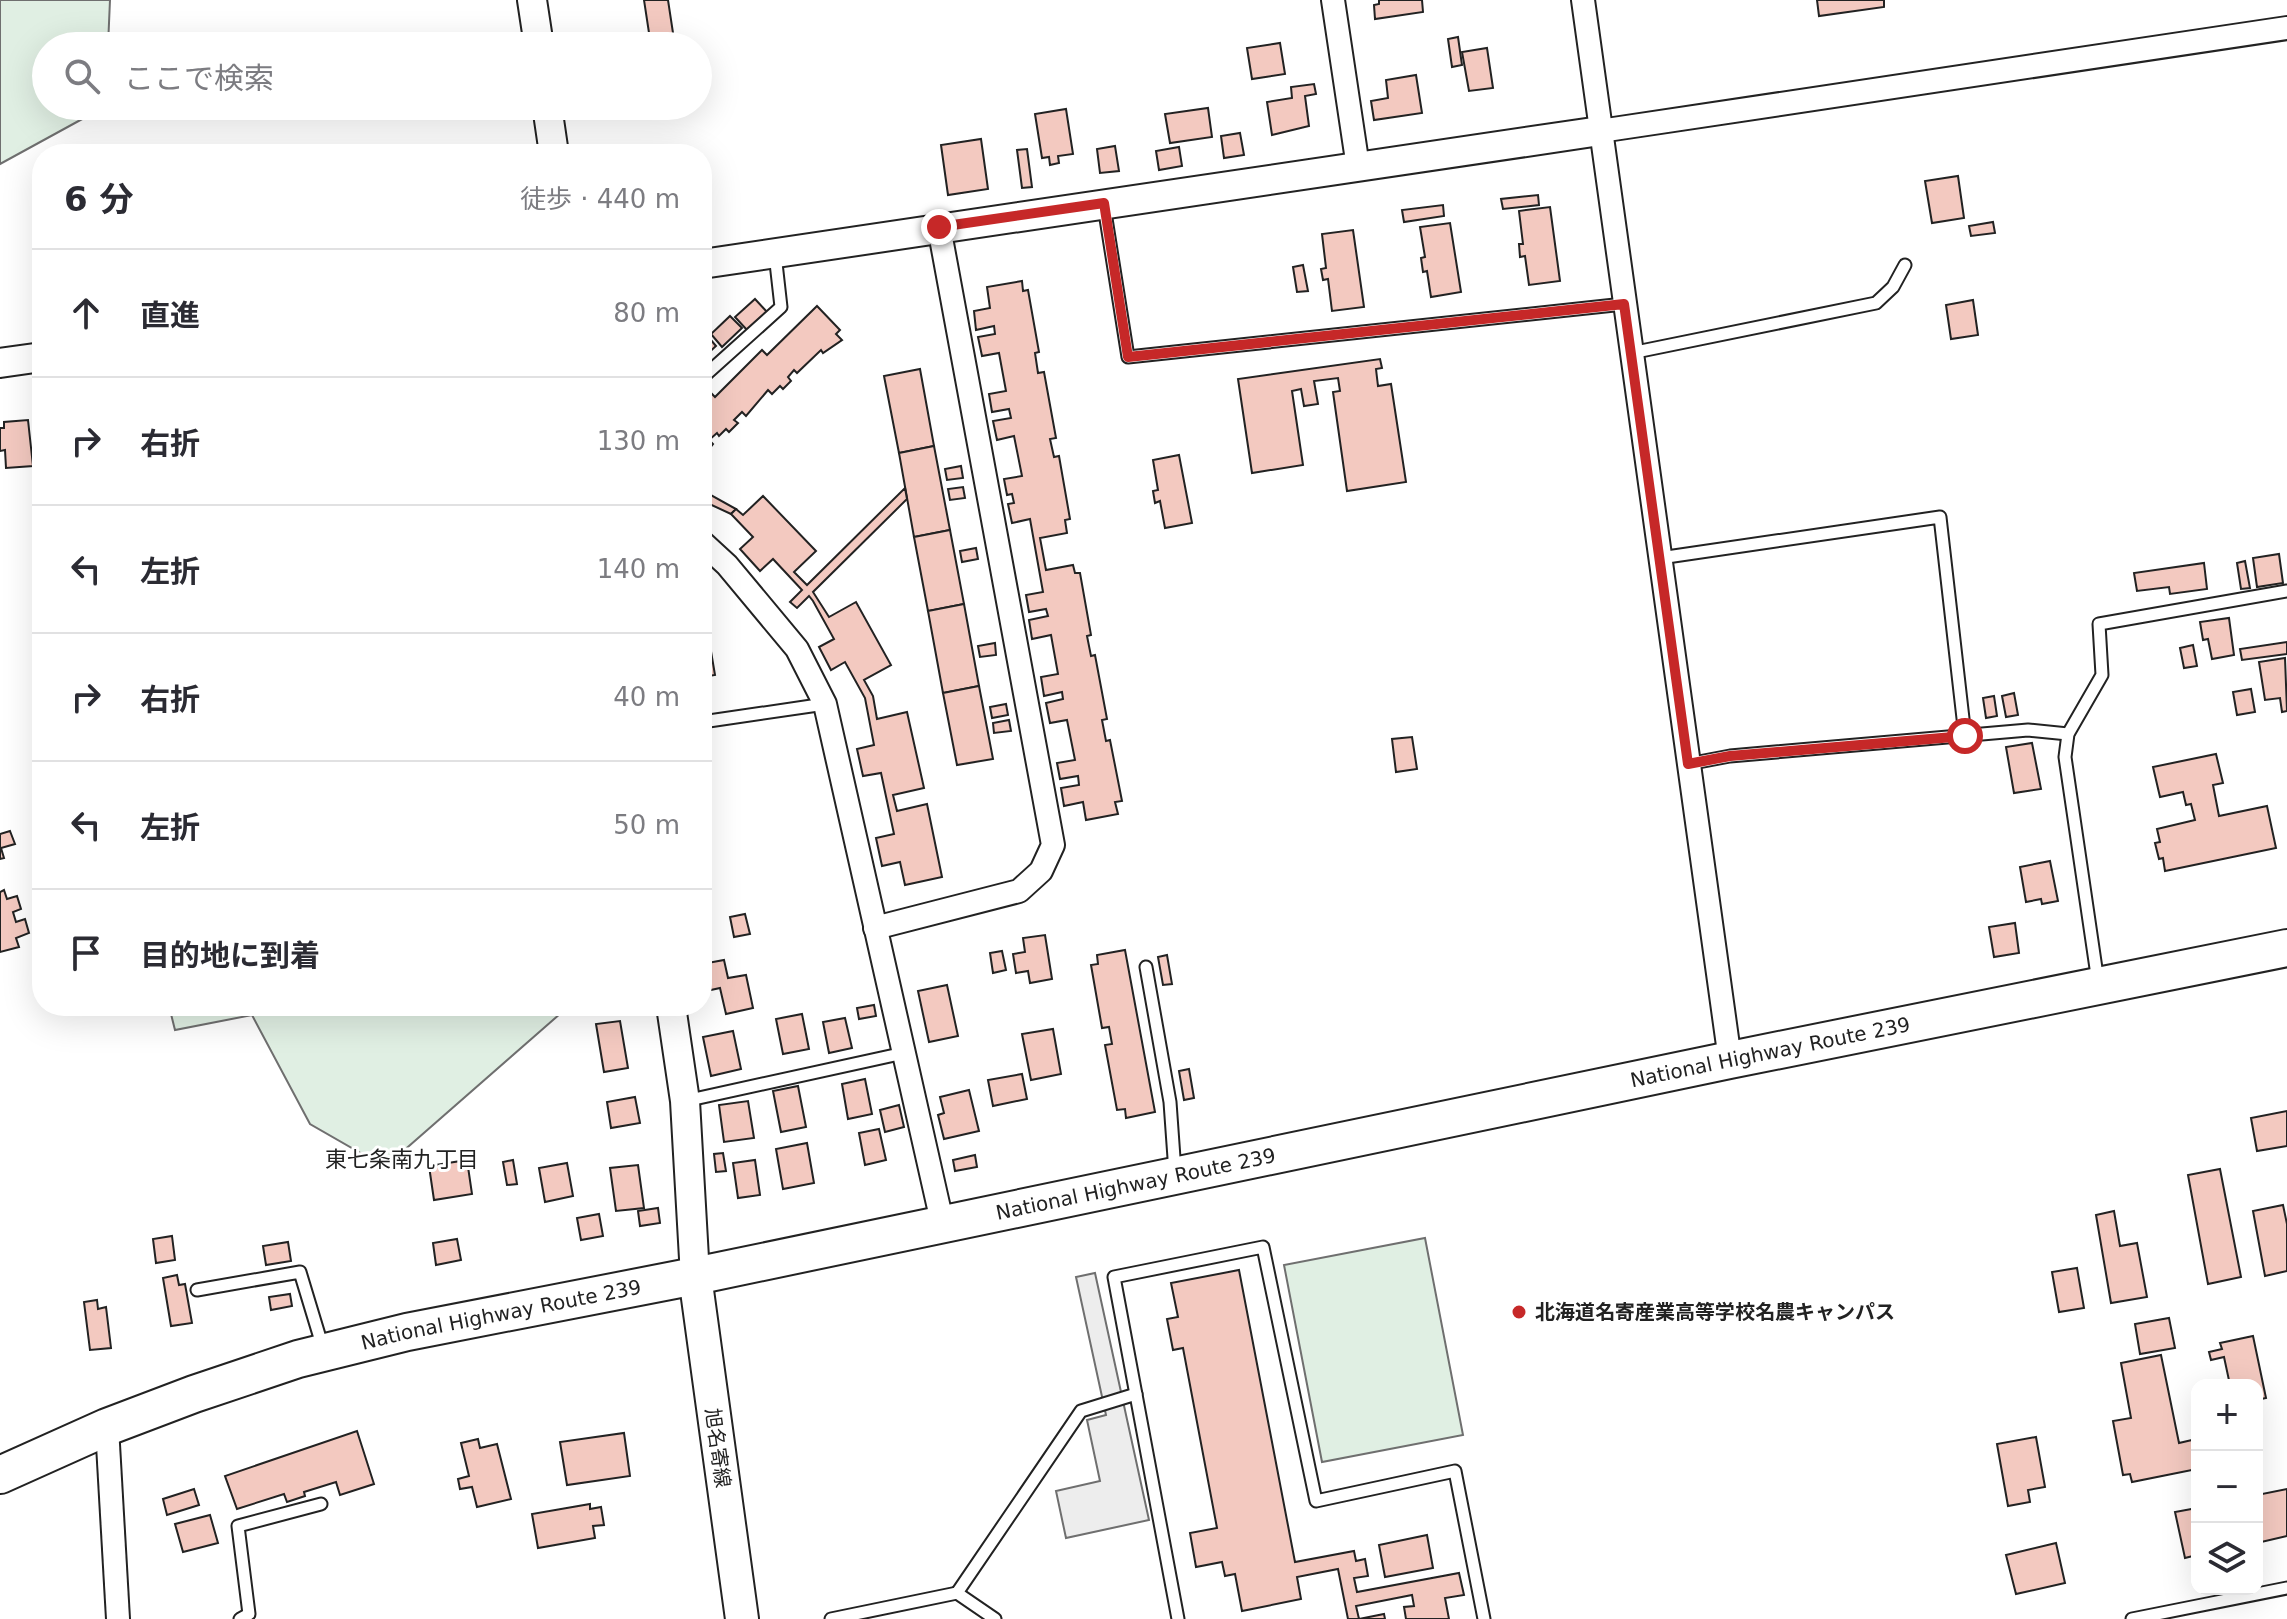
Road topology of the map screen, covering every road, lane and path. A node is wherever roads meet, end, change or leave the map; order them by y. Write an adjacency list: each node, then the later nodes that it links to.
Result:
1 (532, 0): 5 (street)
2 (1333, 0): 9 (street)
3 (1583, 0): 7 (street)
4 (2287, 28): 7 (street)
5 (537, 32)
6 (549, 120): 8 (street)
7 (1600, 131): 9 (street); 15 (street)
8 (553, 144)
9 (1358, 167): 10 (street)
10 (1104, 203): 11 (street); 15 (lane)
11 (939, 227): 12 (street); 28 (street)
12 (775, 253): 13 (street); 19 (lane)
13 (712, 262)
14 (1905, 265): 16 (lane)
15 (1624, 304): 16 (street)
16 (1631, 353): 21 (street)
17 (32, 358): 18 (street)
18 (0, 363)
19 (712, 369)
20 (712, 551): 23 (street)
21 (1660, 558): 26 (lane); 27 (street)
22 (2287, 591): 25 (lane)
23 (825, 704): 24 (lane); 28 (street)
24 (712, 721)
25 (2068, 734): 26 (lane); 31 (lane)
26 (1965, 736): 27 (lane)
27 (1688, 764): 34 (street)
28 (875, 928): 33 (street)
29 (2287, 948): 31 (highway, National Highway Route 239)
30 (1146, 967): 36 (lane)
31 (2098, 986): 34 (highway, National Highway Route 239)
32 (672, 1016): 35 (street)
33 (904, 1053): 35 (lane); 37 (street)
34 (1730, 1060): 36 (highway, National Highway Route 239)
35 (685, 1101): 38 (street)
36 (1175, 1177): 37 (highway, National Highway Route 239)
37 (943, 1226): 38 (highway, National Highway Route 239)
38 (695, 1276): 40 (highway, National Highway Route 239); 49 (main road, 旭名寄線)
39 (197, 1290): 40 (lane)
40 (324, 1352): 42 (highway, National Highway Route 239)
41 (1136, 1394): 46 (lane); 52 (lane); 53 (lane)
42 (107, 1427): 43 (highway, National Highway Route 239); 47 (street)
43 (0, 1475)
44 (321, 1504): 48 (lane)
45 (2287, 1588): 54 (lane)
46 (957, 1593): 50 (lane); 51 (lane)
47 (118, 1619)
48 (240, 1619)
49 (742, 1619)
50 (831, 1619)
51 (995, 1619)
52 (1178, 1619)
53 (1484, 1619)
54 (2132, 1619)

